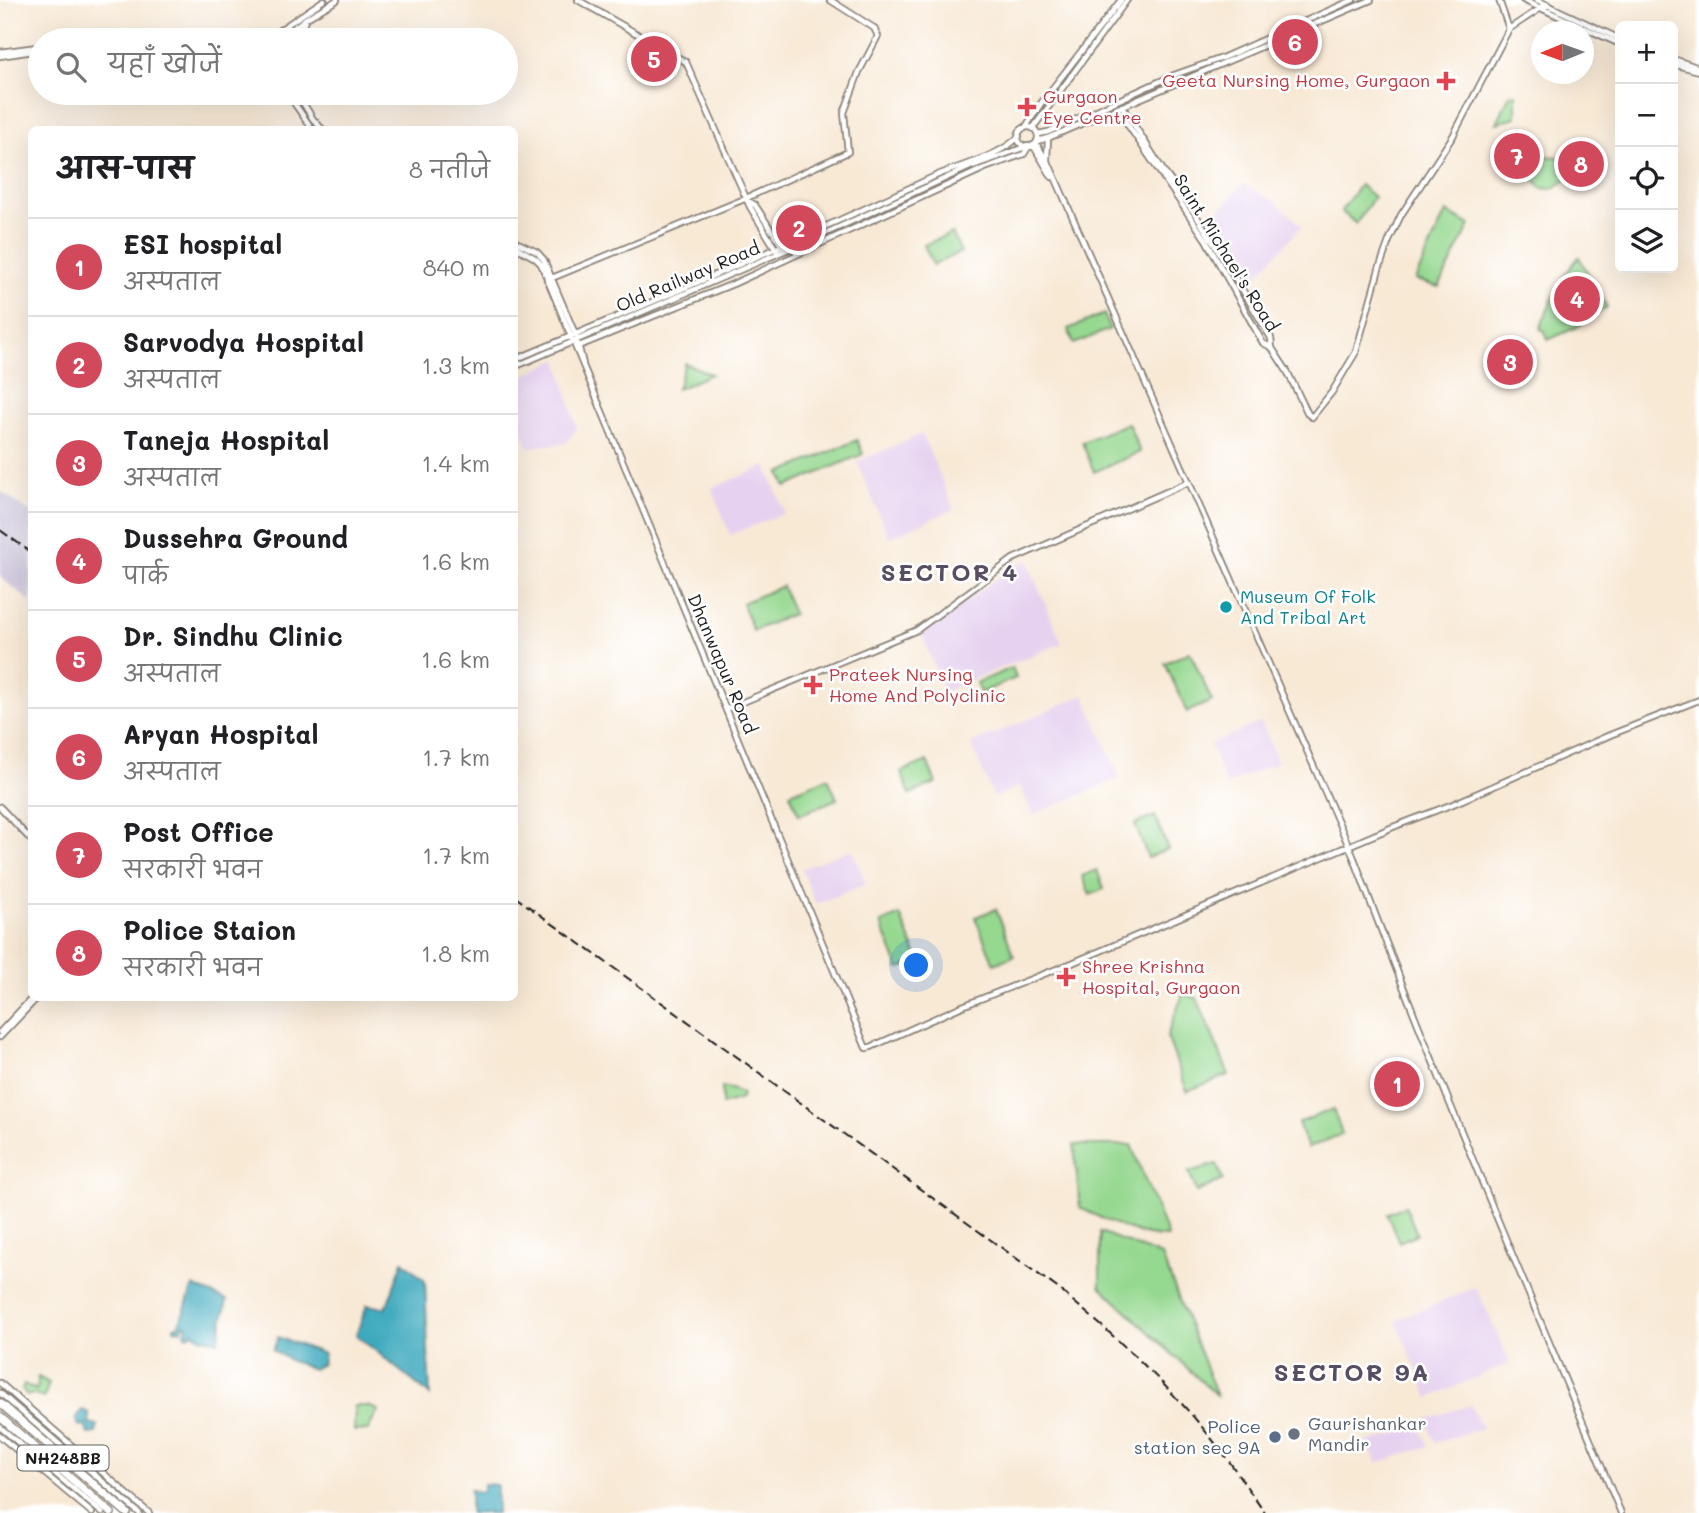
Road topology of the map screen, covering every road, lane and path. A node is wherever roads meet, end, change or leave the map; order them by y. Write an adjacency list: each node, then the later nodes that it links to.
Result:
1 (324, 0): 16 (street)
2 (337, 0): 15 (street)
3 (578, 0): 40 (street)
4 (830, 0): 40 (street)
5 (1121, 0): 22 (street)
6 (1127, 0): 22 (street)
7 (1353, 0): 34 (street)
8 (1371, 0): 29 (street, Old Railway Road)
9 (1499, 0): 19 (street)
10 (1523, 0): 12 (street)
11 (1537, 0): 12 (street)
12 (1544, 6): 13 (street); 14 (street); 20 (street)
13 (1536, 12): 14 (street); 19 (street)
14 (1555, 13): 21 (street)
15 (305, 19): 17 (street); 18 (street)
16 (287, 28)
17 (291, 28)
18 (302, 28)
19 (1509, 29): 29 (street, Saint Michael's Road)
20 (1615, 39)
21 (1615, 39)
22 (1092, 43): 32 (street); 33 (street)
23 (28, 50): 24 (street)
24 (0, 54)
25 (1678, 63): 26 (street)
26 (1699, 69)
27 (295, 105): 30 (street)
28 (304, 105): 31 (street)
29 (1119, 108): 36 (street, Old Railway Road)
30 (310, 126)
31 (319, 126)
32 (1025, 128): 33 (street); 35 (street)
33 (1033, 128): 34 (street)
34 (1038, 134): 37 (street)
35 (1019, 136): 37 (street); 45 (street, Old Railway Road)
36 (1048, 138): 37 (street, Old Railway Road); 38 (street)
37 (1033, 144): 38 (street); 39 (street); 41 (street, Old Railway Road); 42 (street)
38 (1047, 160): 39 (street)
39 (1058, 187): 55 (street)
40 (748, 199): 45 (street); 46 (street)
41 (834, 229): 42 (street); 45 (street, Old Railway Road)
42 (838, 237): 50 (street)
43 (518, 242): 46 (street)
44 (518, 248): 46 (street)
45 (780, 250): 47 (street, Old Railway Road); 48 (street, Old Railway Road)
46 (550, 279): 48 (street)
47 (592, 333): 49 (street, Old Railway Road); 50 (street)
48 (572, 334): 49 (street); 52 (street, Old Railway Road)
49 (575, 341): 51 (street, Dhanwapur Road); 53 (street, Dhanwapur Road); 54 (street, Old Railway Road)
50 (596, 341): 51 (street)
51 (579, 346): 53 (street, Dhanwapur Road)
52 (518, 358)
53 (583, 364): 57 (street, Dhanwapur Road)
54 (518, 365)
55 (1189, 482): 57 (street); 60 (street)
56 (1699, 700): 60 (street)
57 (726, 709): 60 (street, Dhanwapur Road)
58 (0, 807): 59 (street)
59 (28, 837)
60 (1348, 846): 75 (street)
61 (32, 1001): 62 (street)
62 (0, 1034)
63 (0, 1383): 74 (street)
64 (0, 1393): 73 (street)
65 (0, 1403): 72 (highway, NH248BB)
66 (0, 1417): 71 (highway, NH248BB)
67 (0, 1427): 70 (street)
68 (0, 1436): 69 (street)
69 (92, 1513)
70 (102, 1513)
71 (111, 1513)
72 (127, 1513)
73 (139, 1513)
74 (149, 1513)
75 (1621, 1513)

